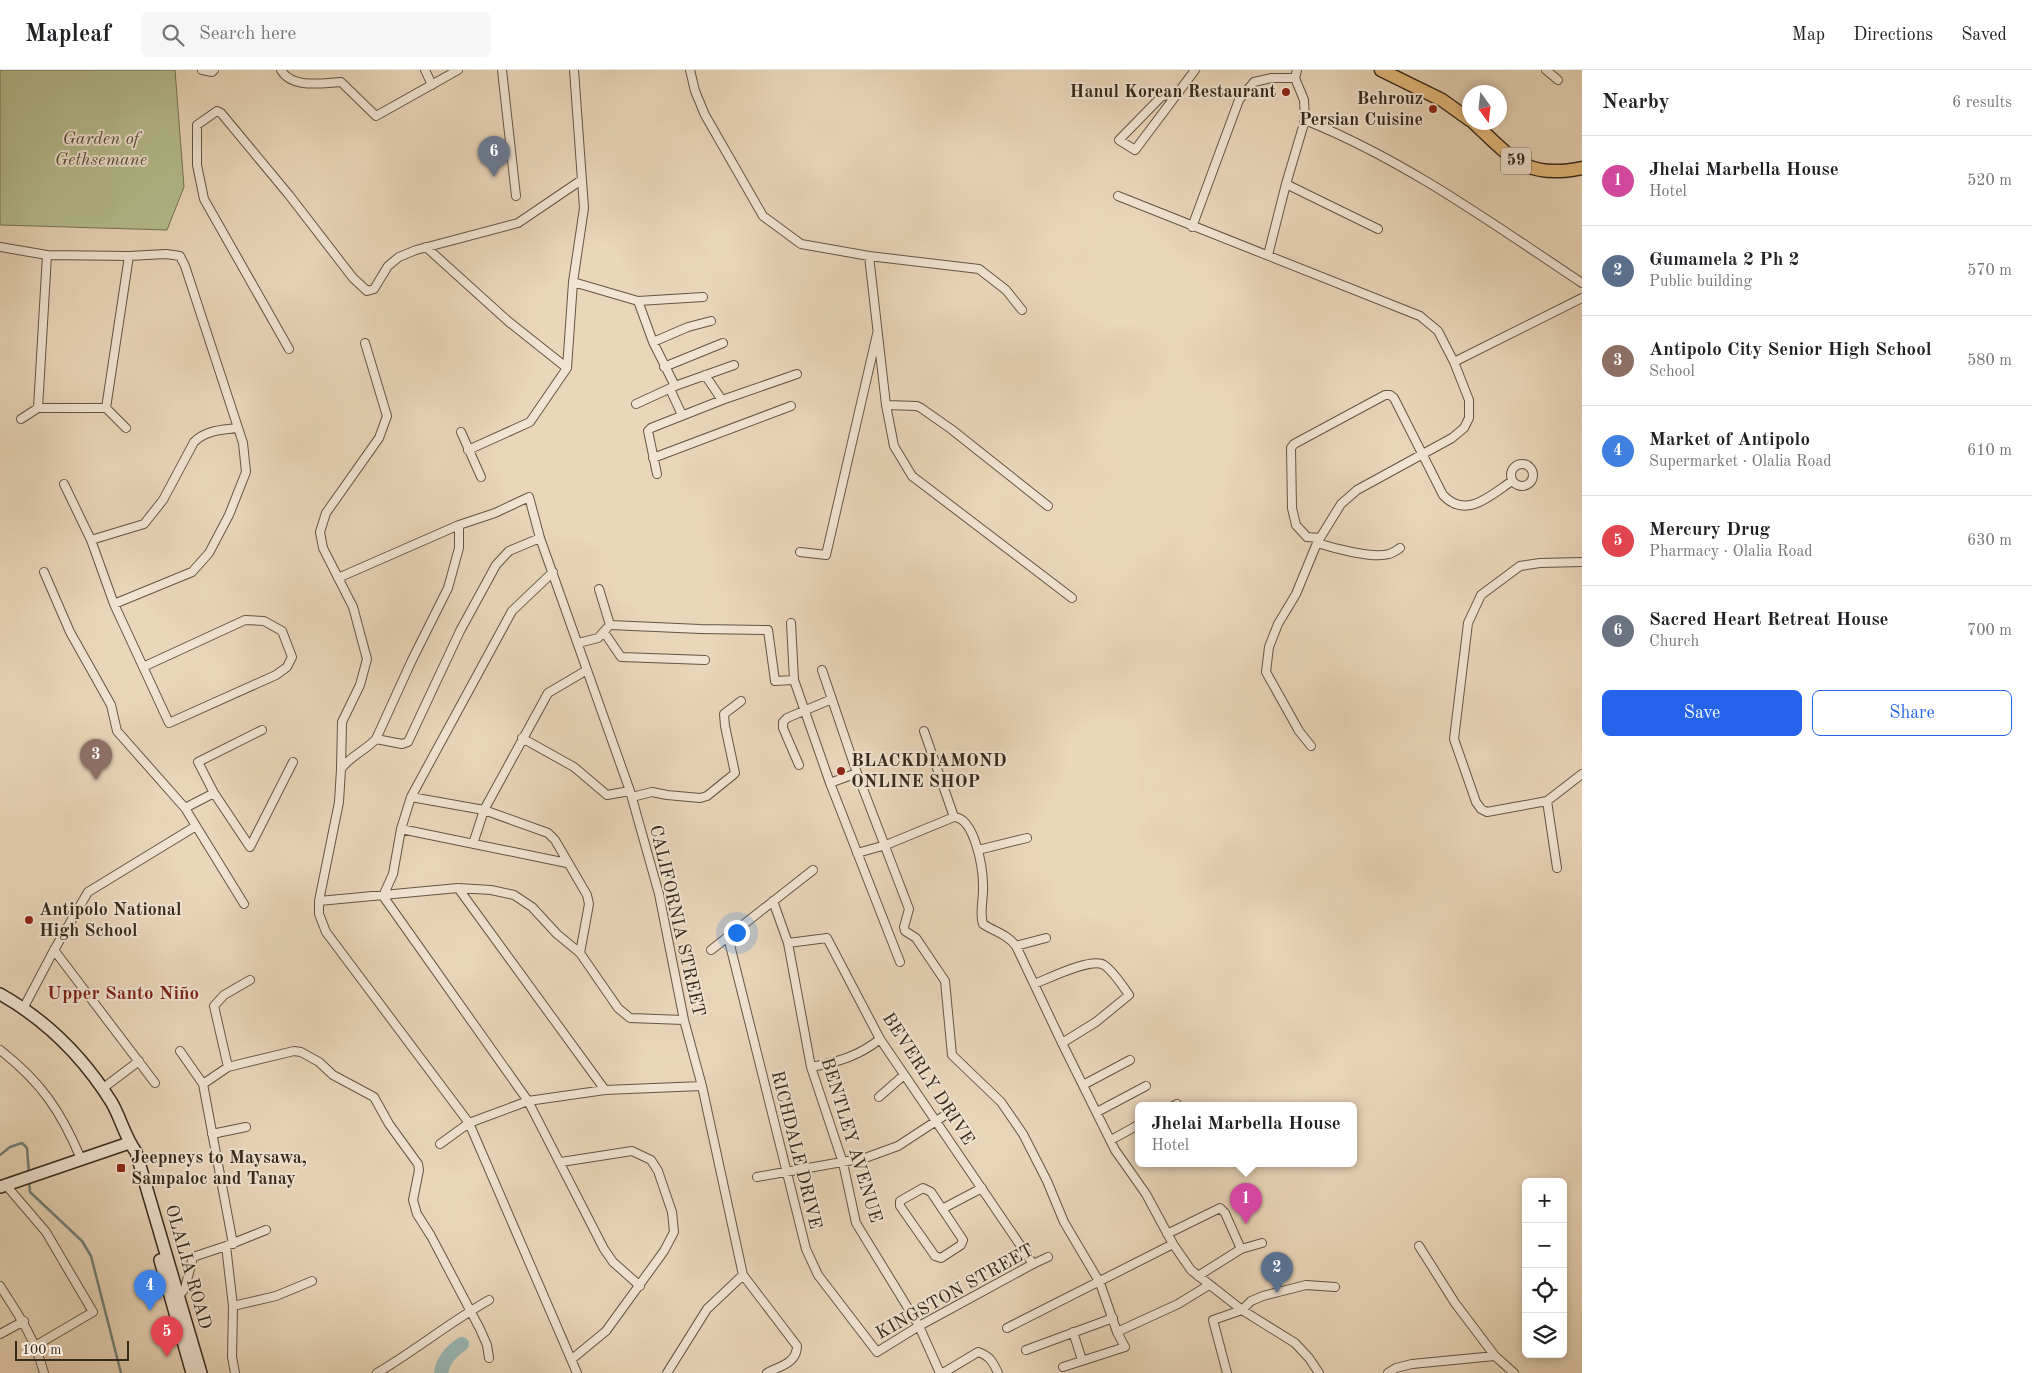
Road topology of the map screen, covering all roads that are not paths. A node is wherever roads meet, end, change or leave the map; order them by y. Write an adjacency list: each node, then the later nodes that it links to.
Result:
1 (202, 70): 2 (street)
2 (214, 70)
3 (281, 70): 14 (street)
4 (425, 70): 14 (street)
5 (458, 70): 14 (street)
6 (502, 70): 22 (street)
7 (574, 70): 20 (street)
8 (690, 70): 31 (street)
9 (1196, 70): 15 (street)
10 (1381, 70): 16 (main road)
11 (1546, 70): 13 (street)
12 (1296, 74): 17 (street); 24 (street)
13 (1558, 80)
14 (432, 85)
15 (1179, 92): 15 (street)
16 (1462, 114)
17 (1305, 120): 21 (street); 33 (street)
18 (1482, 130): 19 (main road, 59)
19 (1582, 168)
20 (580, 181): 27 (street); 32 (street)
21 (1286, 184): 25 (street); 29 (street)
22 (516, 196)
23 (1118, 196): 24 (street)
24 (1192, 227): 29 (street)
25 (1378, 230)
26 (0, 247): 28 (street)
27 (426, 248): 43 (street); 47 (street)
28 (47, 255): 30 (street); 55 (street)
29 (1268, 255): 44 (street)
30 (129, 256): 56 (street); 60 (street)
31 (869, 256): 37 (street); 39 (street)
32 (574, 282): 36 (street); 47 (street)
33 (1582, 283)
34 (703, 297): 36 (street)
35 (1582, 298): 44 (street)
36 (638, 301): 40 (street)
37 (1022, 310)
38 (711, 321): 40 (street)
39 (878, 328): 53 (street); 75 (street)
40 (653, 342): 46 (street)
41 (365, 343): 79 (street)
42 (723, 343): 46 (street)
43 (289, 349)
44 (1454, 362): 63 (street)
45 (734, 365): 49 (street)
46 (664, 367): 50 (street)
47 (567, 368): 62 (street)
48 (796, 374): 51 (street)
49 (705, 375): 50 (street); 51 (street)
50 (672, 388): 52 (street); 57 (street)
51 (722, 400): 57 (street)
52 (636, 404)
53 (886, 405): 69 (street); 81 (street)
54 (791, 406): 64 (street)
55 (38, 408): 56 (street); 58 (street)
56 (106, 408): 59 (street)
57 (682, 415): 64 (street)
58 (21, 419)
59 (126, 428)
60 (237, 428): 72 (street); 82 (street)
61 (461, 432): 62 (street)
62 (468, 450): 66 (street)
63 (1422, 454): 67 (street); 73 (street); 73 (street)
64 (653, 458): 65 (street)
65 (657, 474)
66 (481, 477)
67 (1512, 481)
68 (64, 484): 72 (street)
69 (1048, 506)
70 (459, 525): 71 (street, CALIFORNIA STREET); 79 (street); 98 (street)
71 (540, 538): 78 (street, CALIFORNIA STREET); 98 (street)
72 (91, 540): 82 (street)
73 (1319, 540): 74 (street); 99 (street)
74 (1400, 548)
75 (800, 552)
76 (1582, 562): 109 (street)
77 (44, 572): 110 (street)
78 (553, 572): 86 (street, CALIFORNIA STREET); 108 (street)
79 (338, 578): 102 (street)
80 (599, 589): 84 (street)
81 (1072, 598)
82 (114, 604): 88 (street)
83 (791, 623): 91 (street)
84 (610, 625): 85 (street); 91 (street)
85 (604, 632): 86 (street); 87 (street)
86 (578, 643): 89 (street, CALIFORNIA STREET)
87 (705, 660)
88 (143, 667): 88 (street)
89 (587, 670): 97 (street); 107 (street, CALIFORNIA STREET)
90 (822, 670): 92 (street)
91 (794, 680): 94 (street)
92 (832, 699): 94 (street); 103 (street)
93 (741, 701): 107 (street)
94 (804, 711): 101 (street); 105 (street)
95 (262, 730): 106 (street)
96 (924, 731): 112 (street)
97 (522, 738): 107 (street); 111 (street)
98 (376, 739): 102 (street)
99 (1311, 746)
100 (293, 762): 106 (street)
101 (799, 765)
102 (341, 769): 126 (street)
103 (857, 772): 105 (street); 117 (street)
104 (1582, 774): 109 (street)
105 (830, 783): 119 (street)
106 (214, 793): 110 (street)
107 (631, 794): 140 (street, CALIFORNIA STREET)
108 (411, 798): 111 (street); 114 (street)
109 (1546, 801): 121 (street)
110 (185, 808): 113 (street)
111 (484, 810): 116 (street); 120 (street)
112 (954, 817): 117 (street); 118 (street)
113 (196, 826): 127 (street); 132 (street)
114 (401, 829): 116 (street); 124 (street)
115 (1027, 838): 118 (street)
116 (474, 844): 120 (street)
117 (886, 845): 119 (street); 189 (street)
118 (978, 850): 131 (street)
119 (857, 853): 135 (street)
120 (567, 863): 134 (street)
121 (1557, 868)
122 (813, 870): 125 (street)
123 (458, 888): 124 (street); 134 (street); 156 (street)
124 (383, 896): 126 (street); 158 (street)
125 (773, 901): 128 (street); 130 (street, BENTLEY AVENUE)
126 (319, 902): 162 (street)
127 (244, 904)
128 (728, 937): 133 (street); 172 (street, RICHDALE DRIVE)
129 (1046, 938): 131 (street)
130 (788, 943): 141 (street, BEVERLY DRIVE); 147 (street, BENTLEY AVENUE)
131 (1016, 946): 137 (street)
132 (54, 950): 139 (street); 146 (street)
133 (711, 950)
134 (580, 952): 140 (street)
135 (900, 962)
136 (250, 980): 148 (street)
137 (1034, 984): 142 (street); 142 (street)
138 (0, 994): 139 (main road, OLALIA ROAD)
139 (24, 1008): 155 (main road, OLALIA ROAD)
140 (684, 1020): 153 (street, CALIFORNIA STREET)
141 (880, 1039): 147 (street); 149 (street, BEVERLY DRIVE)
142 (1062, 1043): 152 (street)
143 (0, 1050): 169 (street)
144 (180, 1051): 151 (street)
145 (1130, 1060): 152 (street)
146 (139, 1062): 150 (street); 155 (street)
147 (811, 1066): 171 (street, BENTLEY AVENUE)
148 (228, 1068): 151 (street); 198 (street)
149 (904, 1075): 157 (street); 161 (street, BEVERLY DRIVE)
150 (156, 1083)
151 (203, 1084): 165 (street)
152 (1083, 1085): 160 (street)
153 (702, 1086): 156 (street); 186 (street, CALIFORNIA STREET)
154 (1146, 1086): 160 (street)
155 (102, 1089): 167 (main road, OLALIA ROAD)
156 (605, 1090): 158 (street)
157 (879, 1097)
158 (528, 1101): 162 (street); 170 (street)
159 (953, 1110): 161 (street)
160 (1097, 1112): 166 (street)
161 (937, 1120): 171 (street); 175 (street, BEVERLY DRIVE)
162 (469, 1123): 168 (street); 211 (street)
163 (246, 1127): 165 (street)
164 (1135, 1127): 166 (street)
165 (212, 1134): 181 (street)
166 (1111, 1140): 178 (street)
167 (129, 1143): 169 (main road); 194 (main road, OLALIA ROAD)
168 (440, 1144)
169 (81, 1159): 174 (main road)
170 (561, 1162): 192 (street); 192 (street)
171 (843, 1163): 172 (street); 201 (street, BENTLEY AVENUE)
172 (786, 1171): 173 (street); 208 (street, RICHDALE DRIVE)
173 (757, 1178)
174 (3, 1185): 206 (street)
175 (982, 1188): 176 (street); 185 (street, BEVERLY DRIVE)
176 (942, 1209): 176 (street)
177 (266, 1230): 181 (street)
178 (1167, 1234): 180 (street); 183 (street)
179 (1262, 1243): 183 (street)
180 (1173, 1244): 187 (street); 189 (street)
181 (230, 1245): 194 (street); 196 (street)
182 (1419, 1246): 209 (street)
183 (1241, 1249): 187 (street)
184 (1048, 1257): 185 (street, KINGSTON STREET)
185 (1033, 1264): 201 (street, KINGSTON STREET)
186 (743, 1275): 220 (street); 221 (street, CALIFORNIA STREET)
187 (1198, 1276): 190 (street)
188 (312, 1281): 196 (street)
189 (1100, 1283): 199 (street); 202 (street)
190 (1209, 1285): 197 (street); 204 (street)
191 (0, 1286): 200 (street)
192 (640, 1286): 211 (street)
193 (1335, 1287): 197 (street)
194 (175, 1299): 215 (main road, OLALIA ROAD); 216 (main road, OLALIA ROAD)
195 (489, 1300): 198 (street)
196 (233, 1306): 217 (street)
197 (1242, 1310): 224 (street); 225 (street)
198 (470, 1311): 210 (street); 218 (street)
199 (1112, 1318): 203 (street); 204 (street)
200 (24, 1322): 205 (street); 206 (street)
201 (919, 1326): 208 (street, KINGSTON STREET); 222 (street, BENTLEY AVENUE)
202 (1007, 1328)
203 (1073, 1332): 207 (street); 212 (street)
204 (1118, 1332): 212 (street)
205 (0, 1334)
206 (36, 1348): 214 (street)
207 (1026, 1350)
208 (876, 1352)
209 (1495, 1356): 226 (street); 227 (street)
210 (489, 1358)
211 (572, 1359): 219 (street)
212 (1082, 1360): 213 (street)
213 (1063, 1367)
214 (44, 1373)
215 (192, 1373)
216 (201, 1373)
217 (234, 1373)
218 (377, 1373)
219 (577, 1373)
220 (667, 1373)
221 (767, 1373)
222 (942, 1373): 223 (street)
223 (998, 1373)
224 (1227, 1373)
225 (1319, 1373)
226 (1388, 1373)
227 (1514, 1373)

